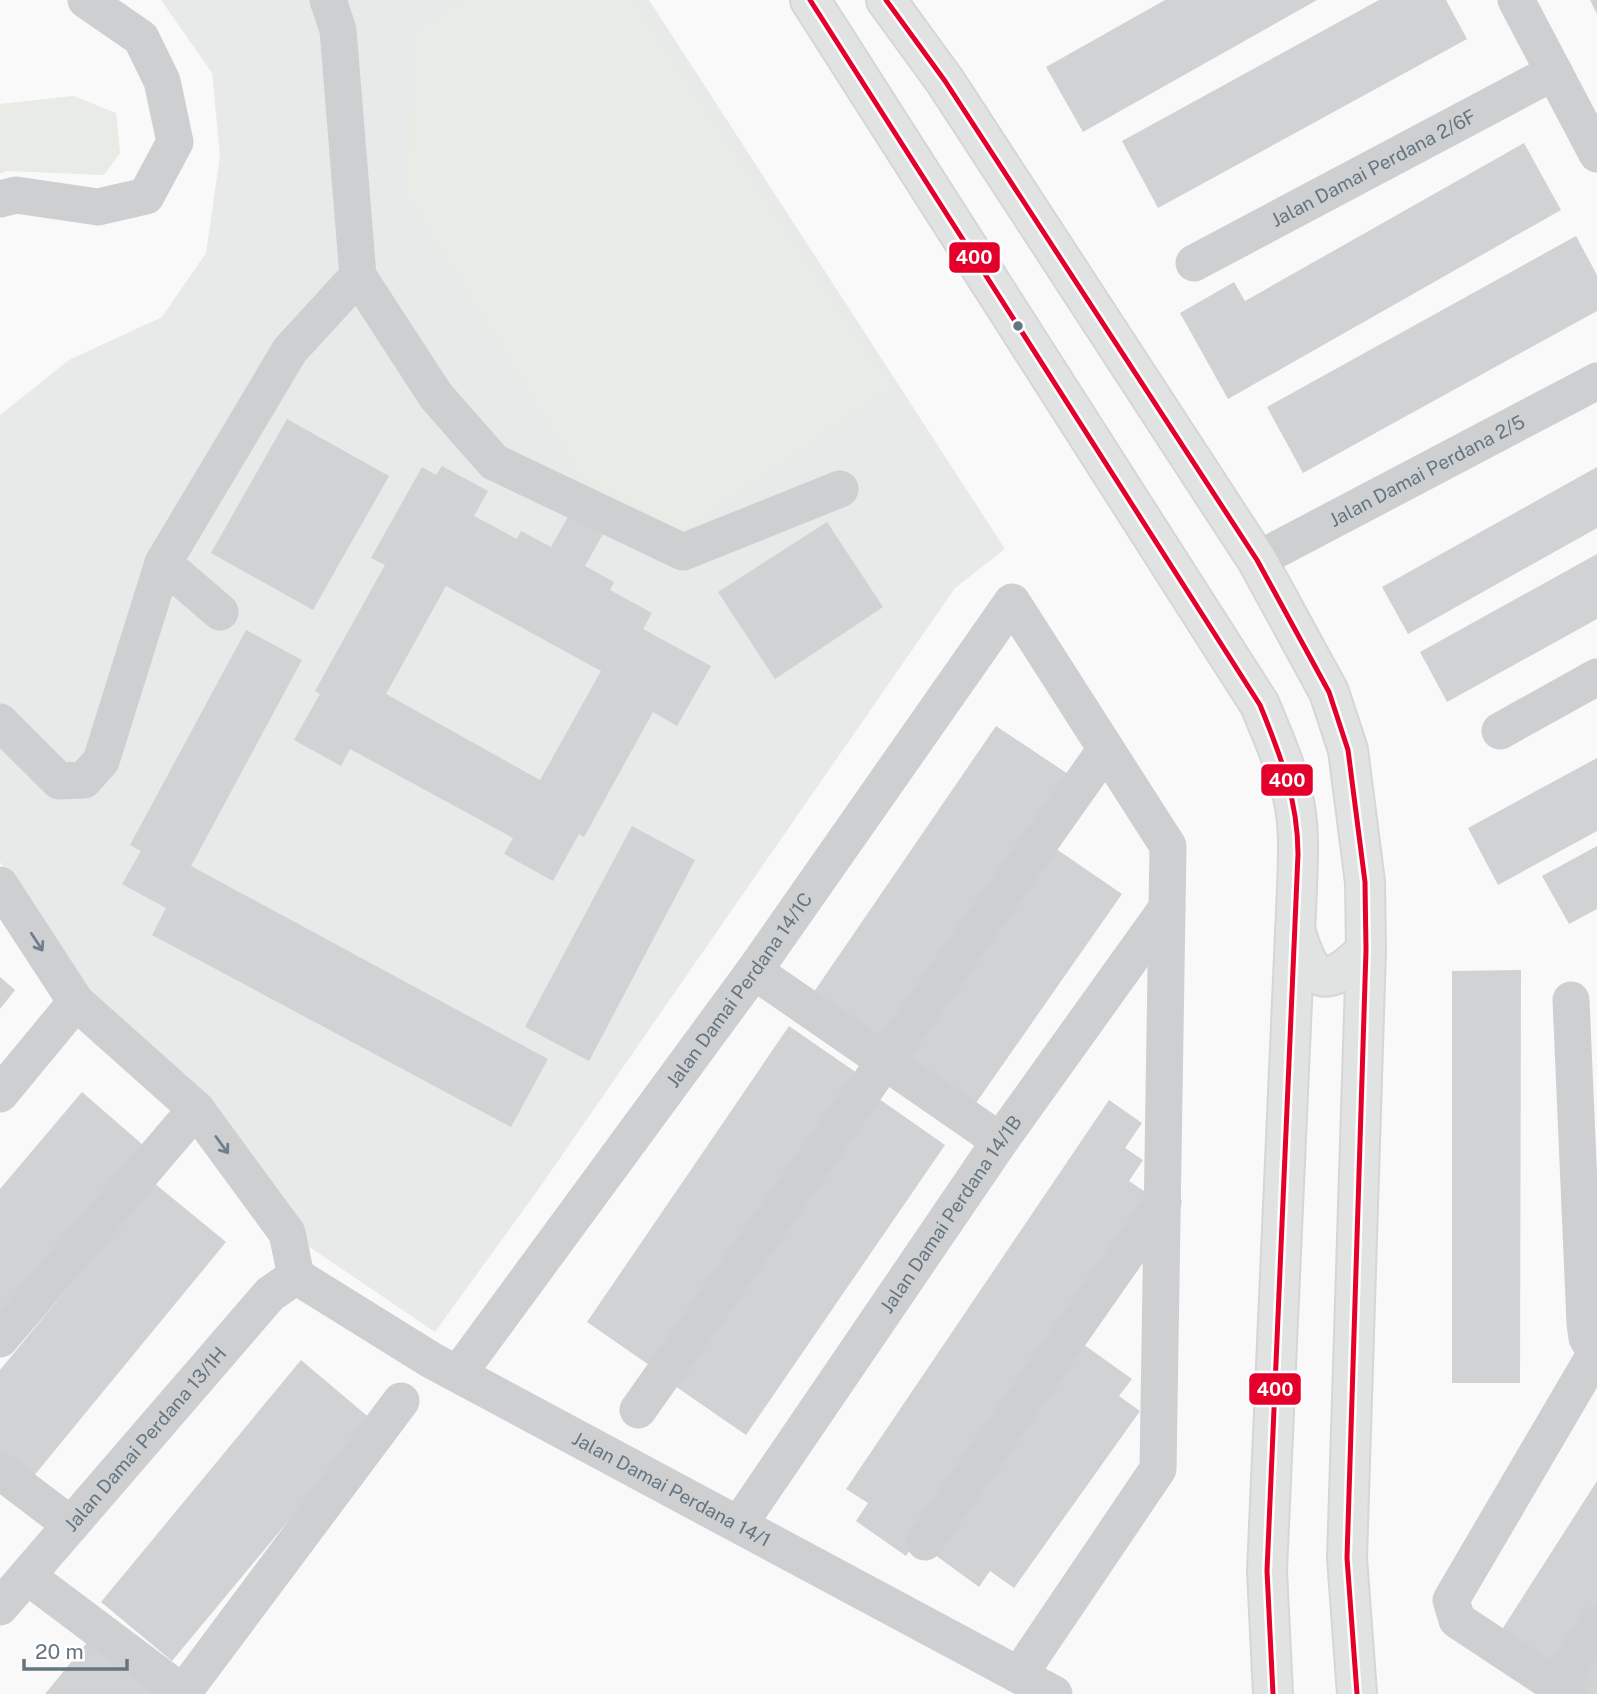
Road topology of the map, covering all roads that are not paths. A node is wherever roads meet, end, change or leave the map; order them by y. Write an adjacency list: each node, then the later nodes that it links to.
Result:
1 (86, 0): 8 (street)
2 (328, 0): 10 (street)
3 (810, 0): 22 (main road)
4 (886, 0): 13 (main road)
5 (1516, 0): 6 (street)
6 (1553, 72): 7 (street); 9 (street, Jalan Damai Perdana 2/6F)
7 (1597, 154)
8 (0, 199)
9 (1194, 263)
10 (358, 276): 12 (street); 14 (street)
11 (1597, 382): 13 (street, Jalan Damai Perdana 2/5)
12 (840, 489)
13 (1257, 560): 23 (main road)
14 (163, 563): 15 (street); 17 (street)
15 (220, 612)
16 (1597, 677): 18 (street)
17 (0, 722)
18 (1500, 731)
19 (1106, 749): 21 (street); 24 (street, Jalan Damai Perdana 14/1C); 27 (street)
20 (0, 885): 26 (street, one-way to 26)
21 (1167, 908): 30 (street, Jalan Damai Perdana 14/1B); 31 (street)
22 (1295, 930): 23 (main road); 49 (main road)
23 (1366, 950): 50 (main road)
24 (754, 971): 27 (street); 35 (street, Jalan Damai Perdana 14/1C)
25 (1571, 1000): 34 (street)
26 (76, 1002): 28 (street); 29 (street)
27 (885, 1062): 30 (street); 37 (street)
28 (0, 1094)
29 (196, 1109): 32 (street, one-way to 32); 33 (street)
30 (1000, 1141): 39 (street, Jalan Damai Perdana 14/1B)
31 (1163, 1202): 41 (street); 45 (street)
32 (296, 1276): 35 (street, Jalan Damai Perdana 14/1); 40 (street, Jalan Damai Perdana 13/1H)
33 (0, 1339)
34 (1597, 1352): 46 (street)
35 (458, 1374): 39 (street, Jalan Damai Perdana 14/1)
36 (401, 1401): 47 (street)
37 (638, 1410)
38 (0, 1471): 40 (street)
39 (740, 1523): 45 (street, Jalan Damai Perdana 14/1)
40 (71, 1525): 42 (street, Jalan Damai Perdana 13/1H)
41 (925, 1542)
42 (27, 1576): 43 (street, Jalan Damai Perdana 13/1H); 47 (street)
43 (0, 1607)
44 (1597, 1624): 46 (street)
45 (1018, 1675): 48 (street, Jalan Damai Perdana 14/1)
46 (1563, 1689)
47 (182, 1693)
48 (1054, 1694)
49 (1273, 1694)
50 (1357, 1694)

